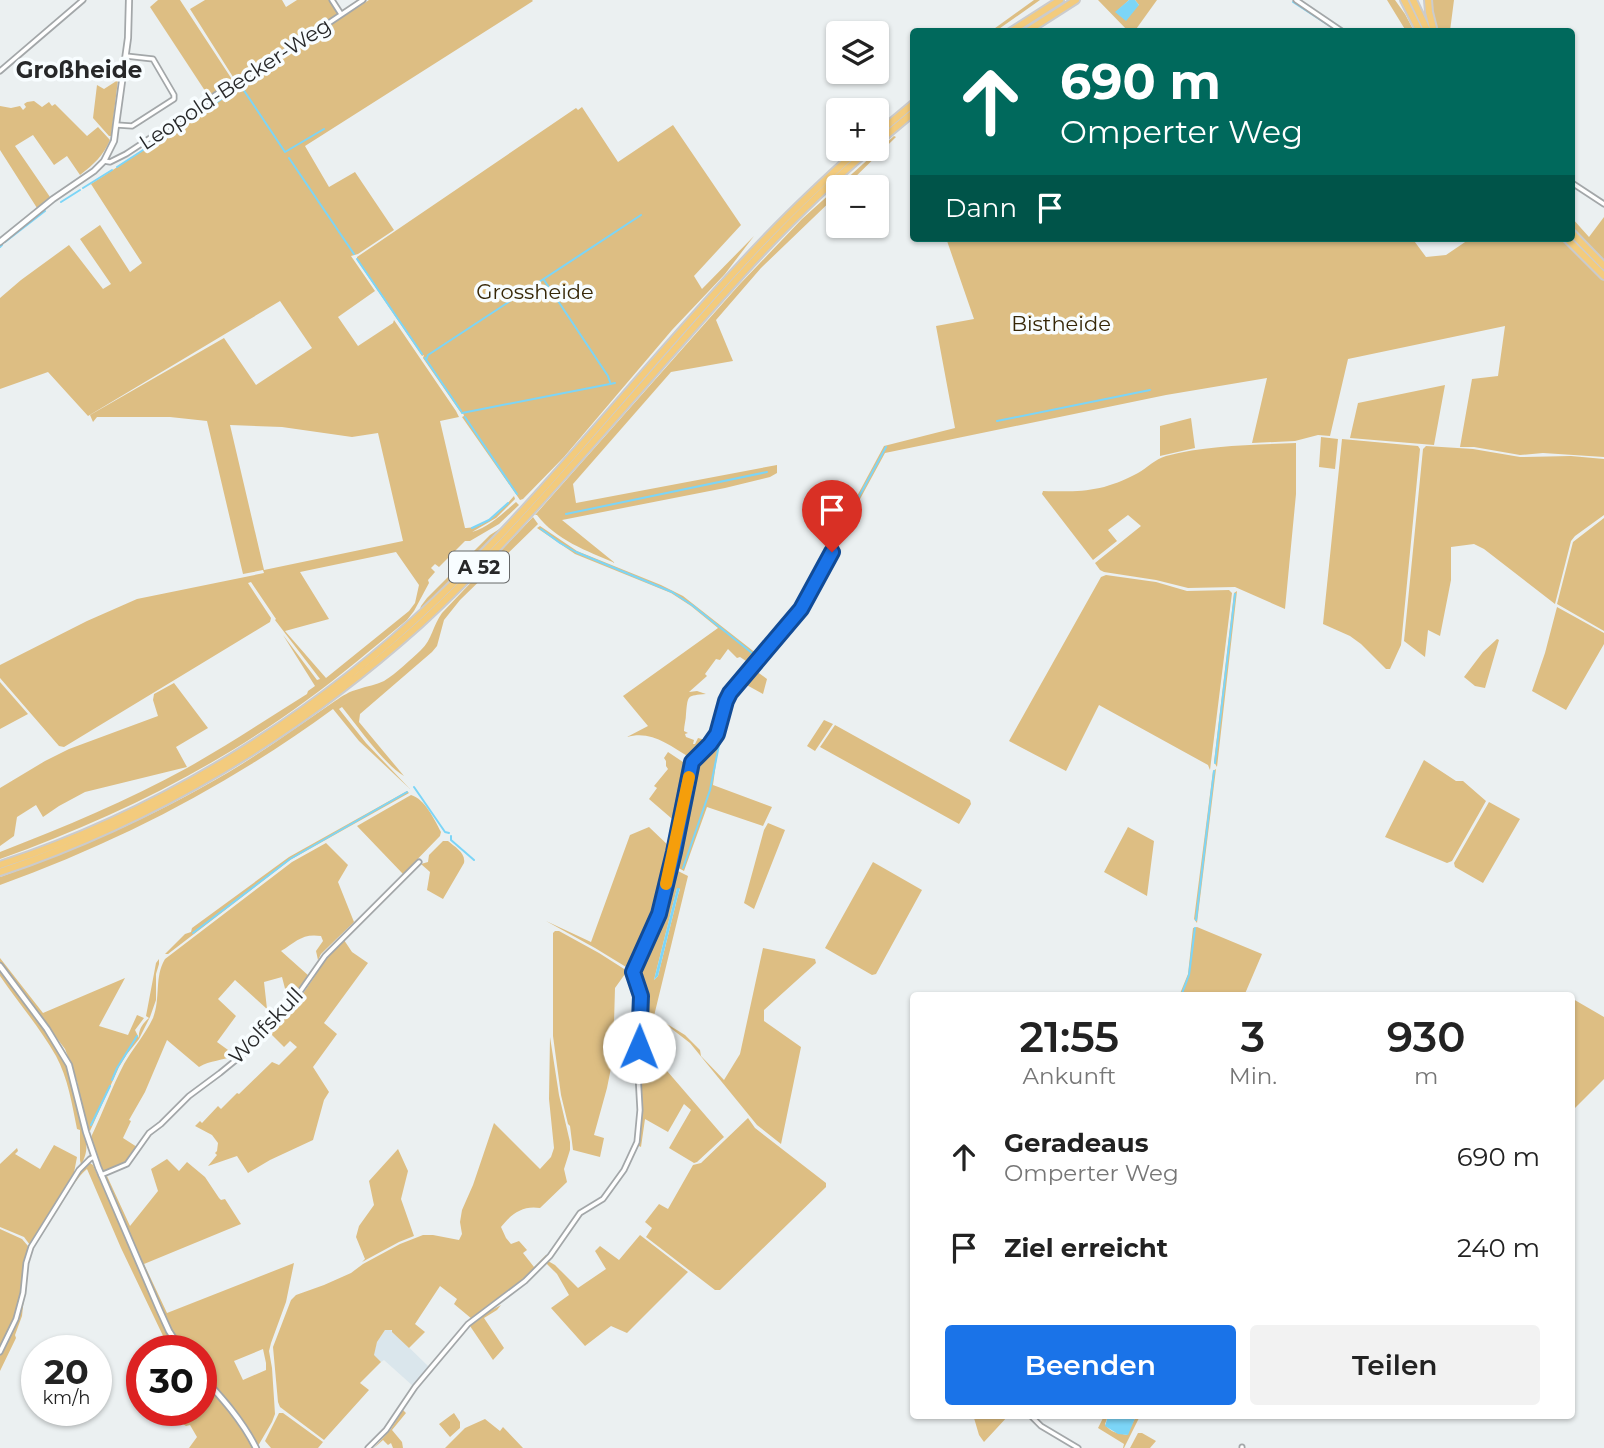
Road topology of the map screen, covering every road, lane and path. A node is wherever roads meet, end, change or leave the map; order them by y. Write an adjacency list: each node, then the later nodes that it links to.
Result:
1 (83, 0): 19 (street)
2 (129, 0): 18 (main road)
3 (332, 0): 11 (street)
4 (363, 0): 11 (street, Leopold-Becker-Weg)
5 (1060, 0): 12 (highway)
6 (1076, 0): 13 (highway)
7 (1296, 0): 14 (street)
8 (1402, 0): 15 (highway)
9 (1413, 0): 16 (highway)
10 (1428, 0): 17 (highway)
11 (341, 15): 25 (street, Leopold-Becker-Weg)
12 (1016, 28)
13 (1032, 28)
14 (1337, 28)
15 (1418, 28)
16 (1426, 28)
17 (1433, 28)
18 (126, 56): 23 (main road); 23 (street)
19 (0, 71)
20 (910, 106): 22 (highway)
21 (910, 115): 24 (highway)
22 (889, 124)
23 (116, 125): 25 (main road)
24 (889, 133)
25 (104, 161): 31 (main road)
26 (846, 161): 37 (highway, A 52)
27 (857, 161): 38 (highway, A 52)
28 (1575, 185): 29 (street)
29 (1604, 204)
30 (1575, 236): 33 (highway)
31 (0, 242)
32 (1570, 242): 34 (highway)
33 (1604, 266)
34 (1604, 276)
35 (832, 552): 47 (street)
36 (419, 862): 41 (street, Wolfskull)
37 (0, 864)
38 (0, 872)
39 (0, 965): 40 (main road)
40 (94, 1157): 41 (main road); 43 (street)
41 (101, 1175): 42 (main road)
42 (172, 1335)
43 (0, 1352)
44 (217, 1392): 46 (main road)
45 (1034, 1419): 48 (street)
46 (256, 1448)
47 (368, 1448)
48 (1078, 1448)

